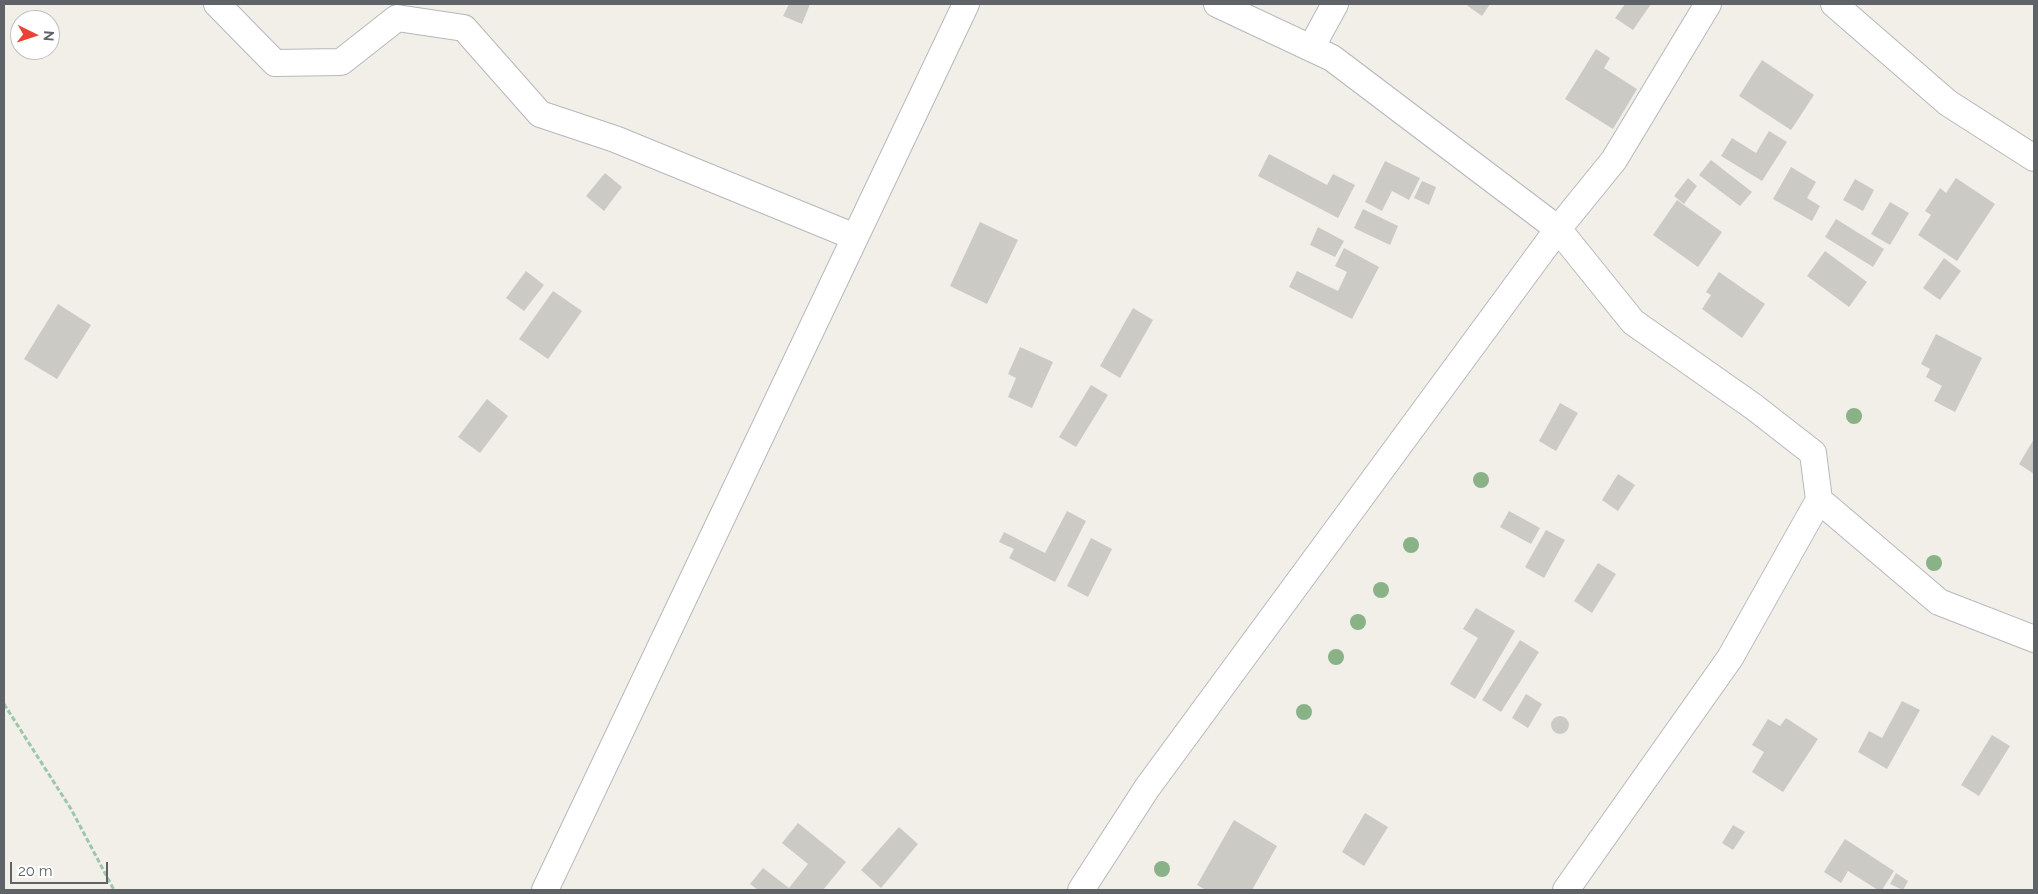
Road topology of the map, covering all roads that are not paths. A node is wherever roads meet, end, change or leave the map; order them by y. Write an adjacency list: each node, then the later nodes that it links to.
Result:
1 (217, 4): 10 (street)
2 (966, 4): 10 (street)
3 (1217, 4): 7 (street)
4 (1335, 4): 7 (street)
5 (1708, 4): 9 (street)
6 (1834, 4): 8 (street)
7 (1311, 48): 9 (street)
8 (2034, 158)
9 (1558, 229): 11 (street); 14 (street)
10 (855, 238): 13 (street)
11 (1819, 500): 12 (street); 15 (street)
12 (2034, 638)
13 (545, 890)
14 (1081, 890)
15 (1566, 890)

